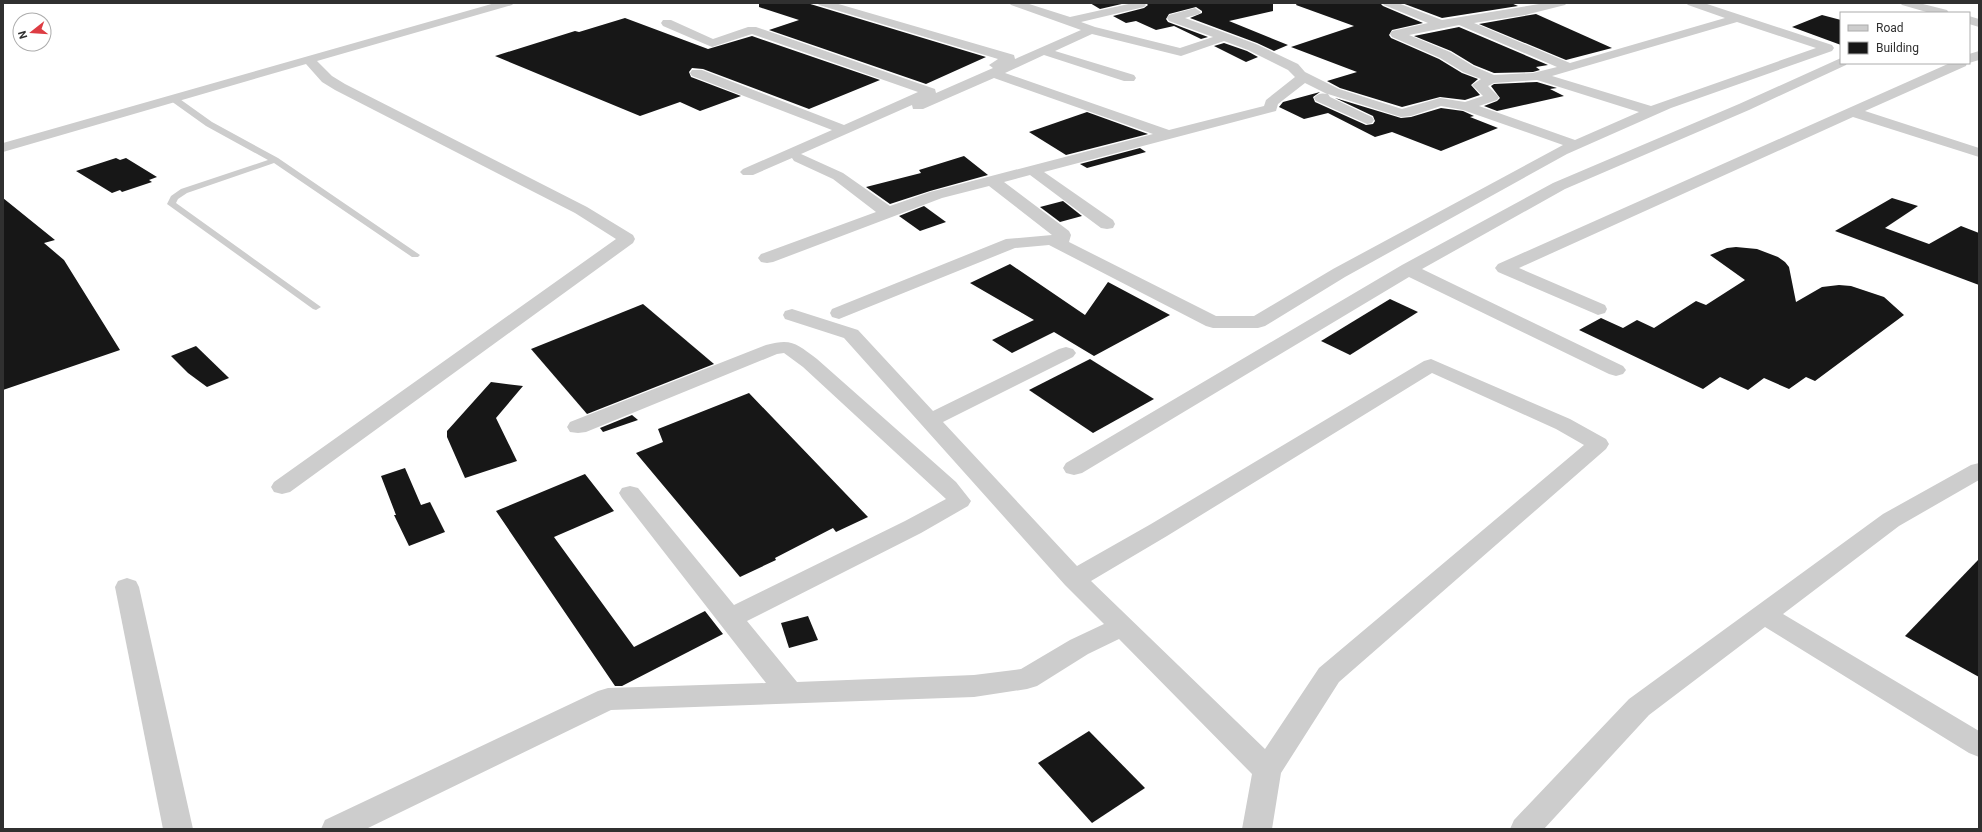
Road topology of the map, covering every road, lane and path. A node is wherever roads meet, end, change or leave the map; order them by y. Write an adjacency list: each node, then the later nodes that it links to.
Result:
1 (508, 3): 19 (street)
2 (823, 3): 29 (street)
3 (1014, 3): 12 (street)
4 (1388, 3): 15 (street)
5 (1561, 3): 13 (street)
6 (1692, 3): 11 (street)
7 (1906, 3): 10 (street)
8 (1140, 5): 12 (street)
9 (1195, 12): 17 (street)
10 (1939, 12)
11 (1738, 18): 22 (street); 33 (street)
12 (1069, 20): 16 (street)
13 (1460, 21): 15 (street); 22 (street)
14 (667, 23): 29 (street)
15 (1441, 24): 28 (street)
16 (1091, 30): 17 (street); 18 (street)
17 (1224, 37): 26 (street)
18 (1043, 51): 24 (street); 27 (street)
19 (308, 59): 31 (street); 63 (street)
20 (1840, 62): 52 (street)
21 (1959, 64): 34 (street)
22 (1570, 68): 25 (street)
23 (697, 72): 36 (street)
24 (993, 73): 37 (street); 41 (street)
25 (1537, 76): 28 (street); 33 (street)
26 (1304, 77): 30 (street); 37 (street)
27 (1129, 78)
28 (1492, 79): 32 (street)
29 (930, 92): 36 (street)
30 (1334, 92): 32 (street); 35 (street)
31 (174, 99): 39 (street); 42 (lane)
32 (1466, 106): 38 (street)
33 (1651, 111): 38 (street)
34 (1852, 112): 40 (street); 54 (street)
35 (1367, 120)
36 (845, 130): 44 (street)
37 (1169, 135): 43 (street)
38 (1576, 145): 49 (street)
39 (3, 148)
40 (1979, 154)
41 (799, 158): 46 (street); 47 (street)
42 (275, 160): 50 (lane); 53 (lane)
43 (1032, 170): 45 (street); 48 (street)
44 (748, 172)
45 (992, 181): 47 (street); 49 (street)
46 (740, 184)
47 (888, 213): 51 (street)
48 (1107, 224)
49 (1060, 244): 55 (street)
50 (414, 256)
51 (767, 258)
52 (1408, 269): 58 (street); 61 (street)
53 (316, 307)
54 (1598, 309)
55 (839, 313)
56 (792, 315): 59 (street)
57 (1066, 353): 59 (street)
58 (1616, 370)
59 (929, 421): 65 (street)
60 (578, 427): 68 (street)
61 (1074, 468)
62 (1979, 470): 67 (street)
63 (282, 487)
64 (630, 493): 68 (street)
65 (1074, 578): 69 (street); 72 (street)
66 (127, 587): 73 (street)
67 (1763, 614): 71 (street); 76 (street)
68 (731, 618): 70 (street)
69 (1121, 627): 70 (street); 72 (street)
70 (790, 692): 74 (street)
71 (1979, 745)
72 (1267, 770): 75 (street)
73 (178, 829)
74 (336, 829)
75 (1257, 829)
76 (1524, 829)

